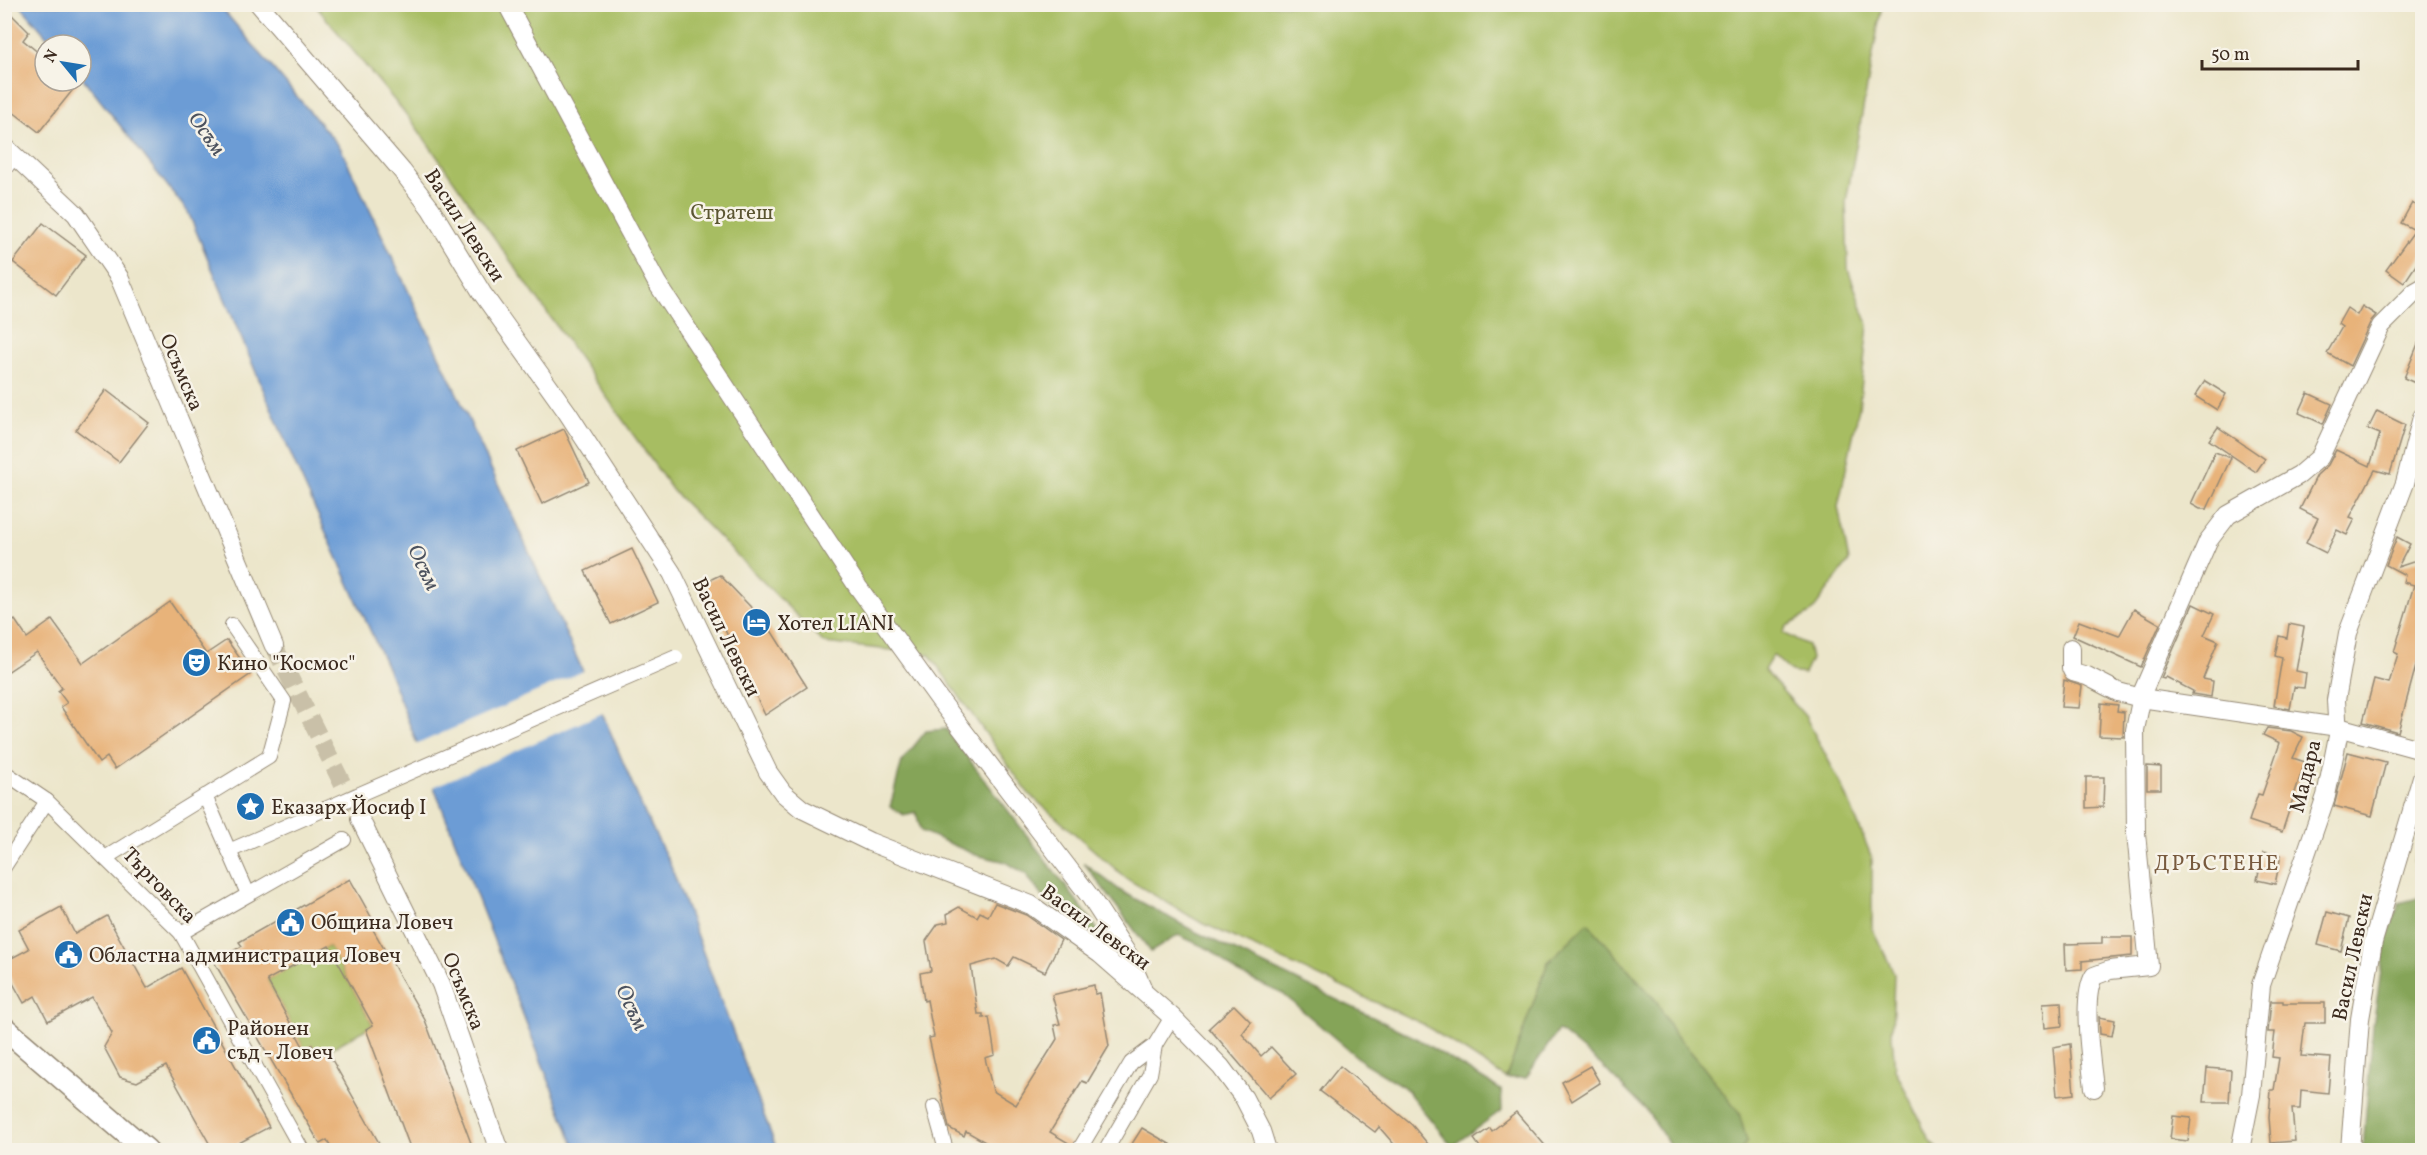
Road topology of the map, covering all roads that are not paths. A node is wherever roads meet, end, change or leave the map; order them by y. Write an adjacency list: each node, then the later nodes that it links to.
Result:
1 (259, 4): 24 (street, Васил Левски)
2 (507, 4): 24 (street)
3 (8, 157): 7 (street, Осъмска)
4 (2422, 288): 10 (street)
5 (2422, 417): 11 (street, Мадара)
6 (232, 625): 15 (street)
7 (274, 646)
8 (2071, 648): 10 (street)
9 (676, 657): 19 (street, bridge)
10 (2141, 698): 11 (street); 28 (street)
11 (2338, 727): 12 (street); 37 (street, Мадара)
12 (2422, 750)
13 (4, 772): 16 (street, Търговска)
14 (2422, 777): 38 (street, Васил Левски)
15 (205, 796): 19 (street); 20 (street)
16 (47, 801): 20 (street, Търговска); 21 (street)
17 (360, 819): 32 (street, Осъмска)
18 (344, 840): 22 (street)
19 (229, 851): 22 (street)
20 (105, 858): 23 (street, Търговска)
21 (4, 867)
22 (248, 894): 23 (street)
23 (181, 933): 31 (street, Търговска)
24 (1144, 991): 25 (street, Васил Левски)
25 (1172, 1017): 27 (street); 36 (street, Васил Левски)
26 (4, 1028): 30 (street)
27 (1155, 1046): 34 (street); 35 (street)
28 (2094, 1088)
29 (934, 1107): 33 (street)
30 (146, 1150)
31 (302, 1150)
32 (501, 1150)
33 (946, 1150)
34 (1078, 1150)
35 (1106, 1150)
36 (1267, 1150)
37 (2240, 1150)
38 (2350, 1150)

